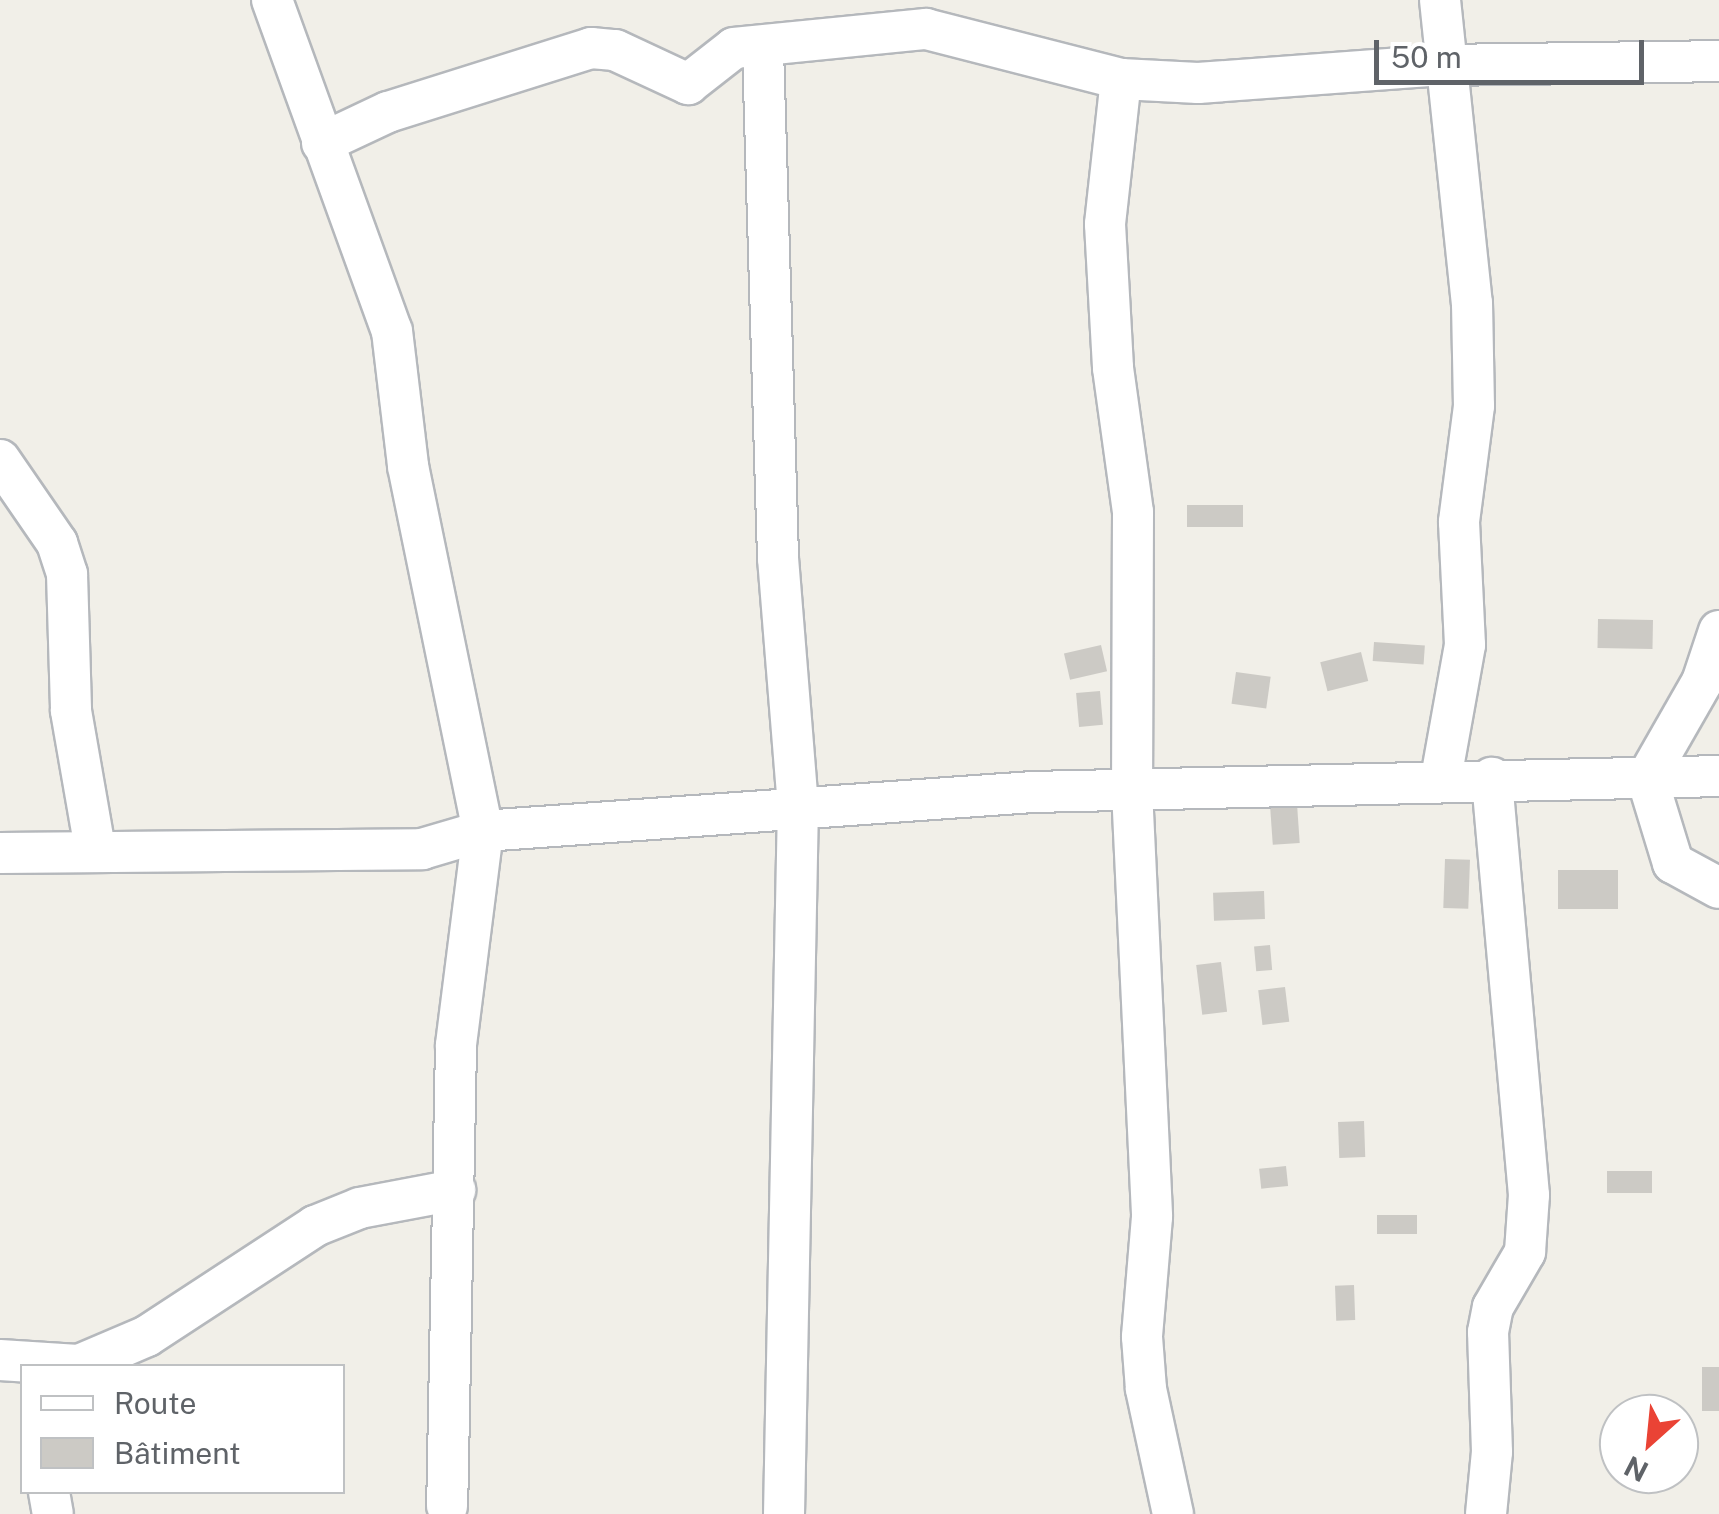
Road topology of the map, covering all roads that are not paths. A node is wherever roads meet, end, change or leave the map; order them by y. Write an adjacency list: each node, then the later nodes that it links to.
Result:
1 (272, 0): 8 (street)
2 (1440, 0): 6 (street)
3 (922, 15): 4 (street); 7 (street)
4 (764, 50): 8 (street); 16 (street)
5 (1719, 62): 6 (street)
6 (1442, 65): 7 (street); 14 (street)
7 (1121, 79): 15 (street)
8 (322, 143): 17 (street)
9 (0, 460): 18 (street)
10 (1719, 631): 13 (street)
11 (1719, 776): 13 (street)
12 (1492, 778): 13 (street); 14 (street); 28 (street)
13 (1647, 778): 20 (street)
14 (1441, 779): 15 (street)
15 (1132, 790): 16 (street); 27 (street)
16 (798, 805): 17 (street); 26 (street)
17 (484, 831): 18 (street); 21 (street)
18 (95, 849): 19 (street)
19 (0, 853)
20 (1719, 888)
21 (455, 1190): 24 (street); 25 (street)
22 (0, 1360): 23 (street)
23 (52, 1364)
24 (83, 1364)
25 (448, 1511)
26 (784, 1514)
27 (1173, 1514)
28 (1486, 1514)

